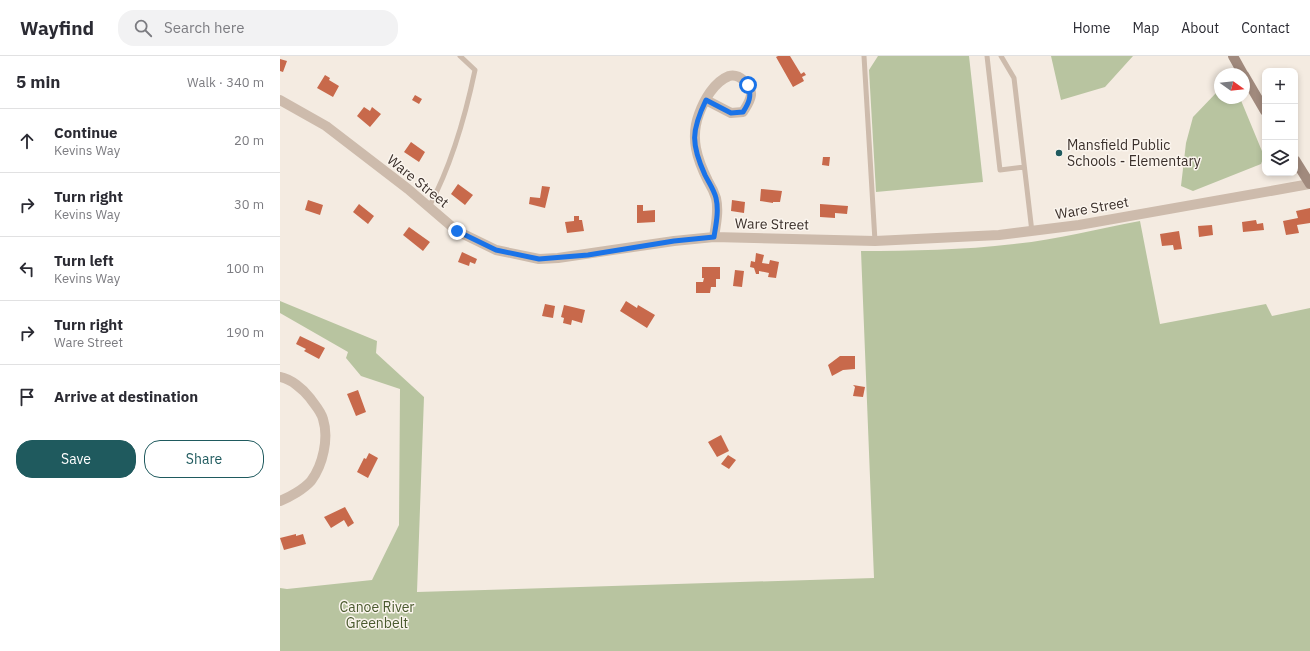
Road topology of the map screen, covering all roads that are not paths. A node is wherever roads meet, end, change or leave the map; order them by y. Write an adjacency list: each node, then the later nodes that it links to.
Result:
1 (460, 56): 14 (lane)
2 (864, 56): 17 (lane)
3 (987, 56): 12 (lane)
4 (1001, 56): 12 (lane)
5 (1233, 56): 6 (main road)
6 (1240, 68)
7 (1250, 85): 10 (main road)
8 (280, 100): 14 (street, Ware Street)
9 (706, 100): 9 (street); 16 (street)
10 (1262, 106)
11 (1298, 165): 13 (main road)
12 (1024, 167): 15 (lane)
13 (1310, 184): 15 (street, Ware Street)
14 (429, 207): 16 (street, Ware Street)
15 (1032, 232): 17 (street, Ware Street)
16 (714, 237): 17 (street, Ware Street)
17 (875, 241)
18 (280, 377): 19 (street)
19 (280, 501)

